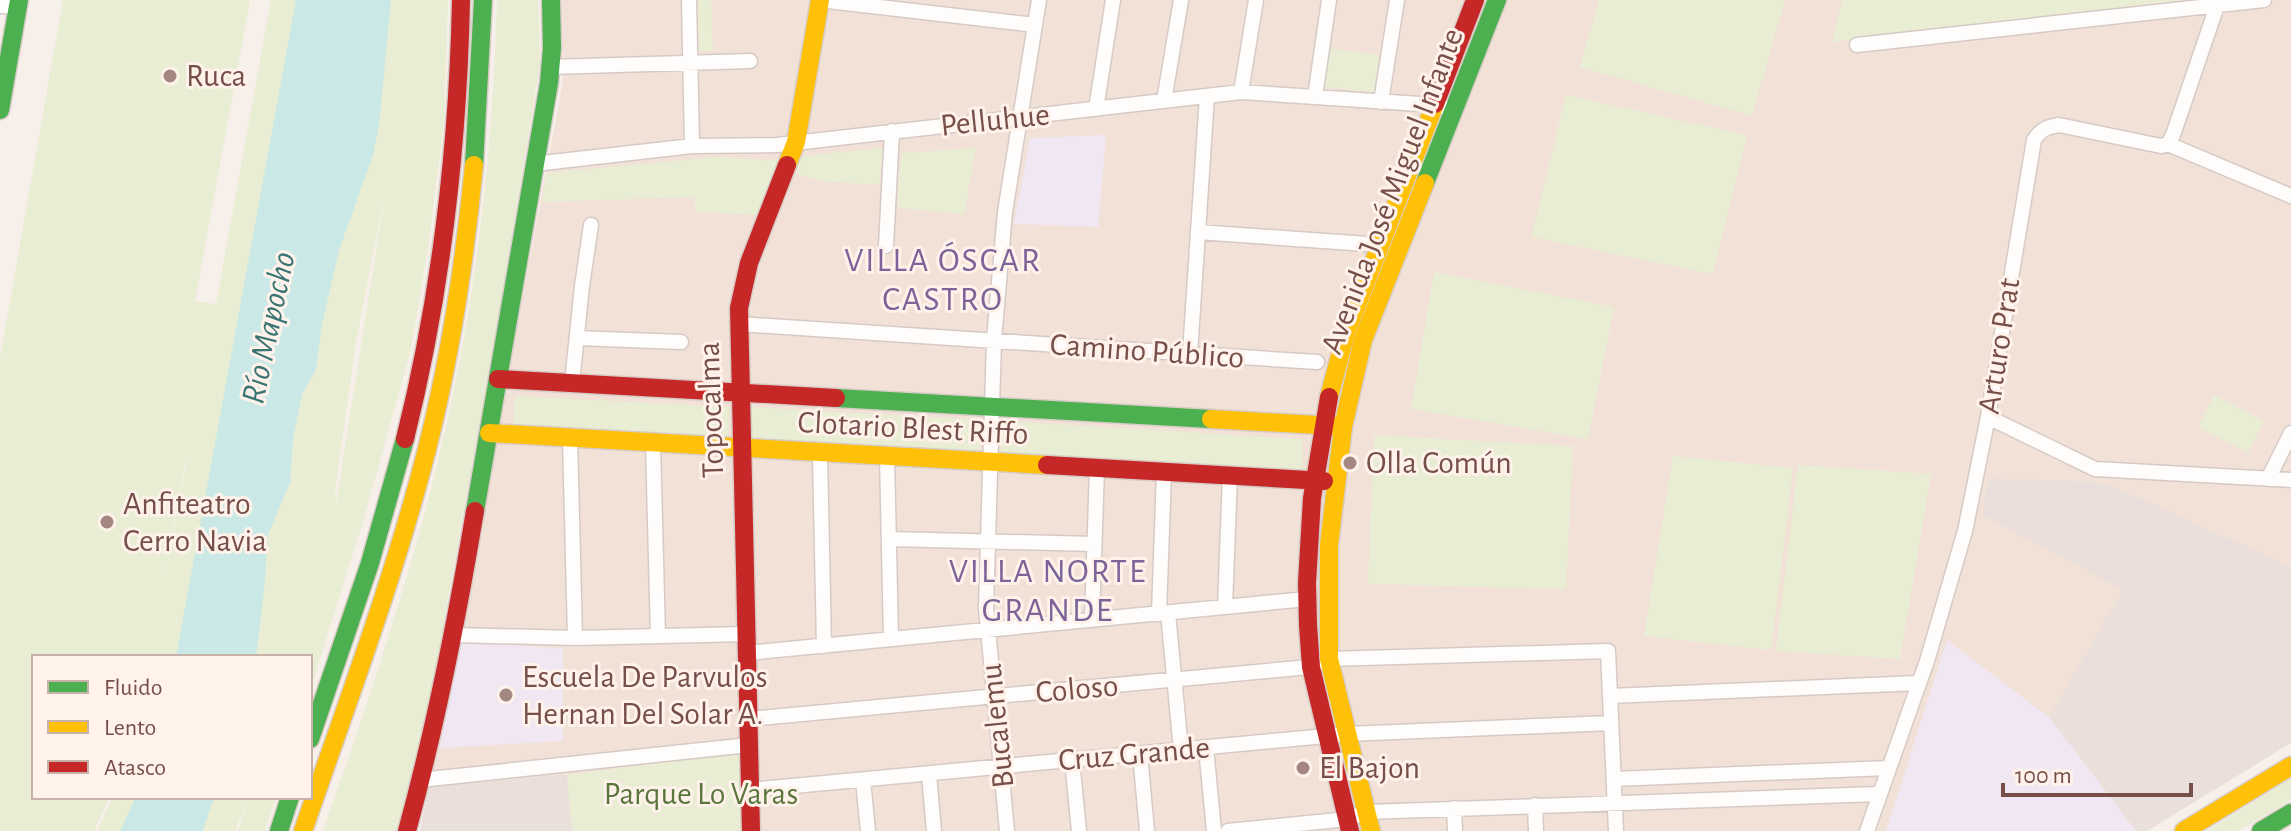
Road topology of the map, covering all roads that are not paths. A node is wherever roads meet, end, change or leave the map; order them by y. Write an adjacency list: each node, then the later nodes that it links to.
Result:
1 (461, 0): 95 (main road)
2 (483, 0): 120 (main road)
3 (551, 0): 24 (main road)
4 (689, 0): 23 (street)
5 (820, 0): 17 (street); 36 (main road, Topocalma)
6 (966, 0): 19 (street)
7 (1039, 0): 20 (street, Bucalemu)
8 (1113, 0): 31 (street)
9 (1181, 0): 28 (street)
10 (1256, 0): 25 (street)
11 (1329, 0): 27 (street)
12 (1397, 0): 29 (street)
13 (1475, 0): 30 (main road, Avenida José Miguel Infante)
14 (1497, 0): 33 (main road, Avenida José Miguel Infante)
15 (2264, 0): 16 (street)
16 (2218, 3): 21 (street); 37 (street)
17 (895, 4): 19 (street)
18 (12, 5): 32 (main road)
19 (963, 16): 20 (street)
20 (1035, 25): 34 (street, Bucalemu)
21 (1857, 45)
22 (750, 61): 23 (street)
23 (691, 63): 24 (street); 38 (street)
24 (550, 67): 39 (main road)
25 (1241, 92): 26 (street, Pelluhue); 27 (street, Pelluhue)
26 (1207, 96): 28 (street, Pelluhue); 42 (street)
27 (1315, 97): 29 (street, Pelluhue)
28 (1164, 101): 31 (street, Pelluhue)
29 (1381, 102): 30 (street, Pelluhue)
30 (1435, 105): 33 (street, Pelluhue); 43 (main road, Avenida José Miguel Infante)
31 (1096, 109): 34 (street, Pelluhue)
32 (0, 110)
33 (1455, 110): 56 (main road, Avenida José Miguel Infante)
34 (1020, 117): 35 (street, Pelluhue); 47 (street, Bucalemu)
35 (892, 131): 36 (street, Pelluhue); 44 (street)
36 (796, 142): 38 (street, Pelluhue); 45 (main road, Topocalma)
37 (2168, 144): 40 (street); 55 (street, Arturo Prat)
38 (692, 146): 39 (street, Pelluhue)
39 (534, 164): 51 (main road)
40 (2291, 196)
41 (591, 225): 46 (street)
42 (1198, 232): 43 (street); 49 (street)
43 (1381, 245): 56 (main road, Avenida José Miguel Infante)
44 (886, 246)
45 (738, 324): 47 (street, Camino Público); 53 (main road, Topocalma)
46 (577, 338): 48 (street); 52 (street)
47 (994, 340): 49 (street, Camino Público); 54 (street, Bucalemu)
48 (681, 342)
49 (1190, 353): 50 (street, Camino Público)
50 (1317, 362)
51 (498, 379): 52 (main road, Clotario Blest Riffo); 57 (main road)
52 (572, 383): 53 (main road, Clotario Blest Riffo)
53 (739, 393): 54 (main road, Clotario Blest Riffo); 61 (main road, Topocalma)
54 (992, 407): 56 (main road, Clotario Blest Riffo); 64 (street, Bucalemu)
55 (1988, 417): 68 (street); 90 (street, Arturo Prat)
56 (1334, 426): 69 (main road, Avenida José Miguel Infante); 71 (main road, Avenida José Miguel Infante)
57 (489, 433): 59 (main road, Clotario Blest Riffo); 81 (main road)
58 (2291, 433): 68 (street)
59 (570, 438): 60 (main road, Clotario Blest Riffo); 83 (street)
60 (653, 444): 61 (main road, Clotario Blest Riffo); 82 (street)
61 (742, 449): 62 (main road, Clotario Blest Riffo); 80 (main road, Topocalma)
62 (820, 453): 63 (main road, Clotario Blest Riffo); 85 (street)
63 (887, 457): 64 (main road, Clotario Blest Riffo); 72 (street)
64 (990, 462): 65 (main road, Clotario Blest Riffo); 73 (street, Bucalemu)
65 (1097, 468): 66 (main road, Clotario Blest Riffo); 74 (street)
66 (1164, 472): 67 (main road, Clotario Blest Riffo); 77 (street)
67 (1230, 475): 69 (main road, Clotario Blest Riffo); 76 (street)
68 (2268, 479): 70 (street)
69 (1314, 480): 71 (main road, Clotario Blest Riffo); 75 (main road, Avenida José Miguel Infante)
70 (2291, 480)
71 (1335, 481): 87 (main road, Avenida José Miguel Infante)
72 (889, 539): 73 (street); 84 (street)
73 (987, 541): 74 (street); 79 (street, Bucalemu)
74 (1094, 544): 78 (street)
75 (1307, 599): 76 (street); 88 (main road, Avenida José Miguel Infante)
76 (1225, 607): 77 (street)
77 (1163, 613): 78 (street); 89 (street)
78 (1092, 620): 79 (street)
79 (987, 630): 84 (street); 91 (street, Bucalemu)
80 (746, 634): 82 (street); 86 (main road, Topocalma)
81 (454, 635): 83 (street); 108 (main road)
82 (658, 636): 83 (street)
83 (575, 638)
84 (891, 639): 85 (street)
85 (824, 646): 86 (street)
86 (747, 653): 93 (main road, Topocalma)
87 (1329, 659): 88 (street, Coloso); 92 (street); 96 (main road, Avenida José Miguel Infante)
88 (1311, 667): 89 (street, Coloso); 97 (main road, Avenida José Miguel Infante)
89 (1175, 680): 91 (street, Coloso); 100 (street)
90 (1918, 683): 92 (street); 105 (street, Arturo Prat)
91 (994, 696): 93 (street, Coloso); 104 (street, Bucalemu)
92 (1610, 696): 94 (street)
93 (748, 719): 98 (main road, Topocalma)
94 (1611, 723): 96 (street, Cruz Grande); 107 (street)
95 (312, 733)
96 (1347, 734): 97 (street, Cruz Grande); 116 (main road, Avenida José Miguel Infante)
97 (1327, 736): 99 (street, Cruz Grande); 118 (main road, Avenida José Miguel Infante)
98 (749, 745): 108 (street); 110 (main road, Topocalma)
99 (1206, 748): 100 (street, Cruz Grande); 128 (street)
100 (1181, 750): 101 (street, Cruz Grande)
101 (1140, 754): 102 (street, Cruz Grande); 127 (street)
102 (1072, 760): 104 (street, Cruz Grande); 126 (street)
103 (2291, 766): 135 (main road)
104 (1001, 767): 106 (street, Cruz Grande); 125 (street, Bucalemu)
105 (1888, 768): 107 (street); 111 (street, Arturo Prat)
106 (929, 774): 109 (street, Cruz Grande); 124 (street)
107 (1614, 779): 113 (street)
108 (420, 780): 121 (main road)
109 (863, 780): 110 (street, Cruz Grande); 123 (street)
110 (750, 790): 122 (main road, Topocalma)
111 (1879, 794): 113 (street); 134 (street, Arturo Prat)
112 (289, 799): 119 (main road)
113 (1615, 803): 114 (street); 133 (street)
114 (1535, 805): 115 (street); 132 (street)
115 (1454, 808): 116 (street); 131 (street)
116 (1366, 812): 118 (street); 130 (main road, Avenida José Miguel Infante)
117 (2291, 813): 136 (main road)
118 (1349, 825): 129 (street)
119 (279, 831)
120 (303, 831)
121 (407, 831)
122 (751, 831)
123 (868, 831)
124 (934, 831)
125 (1007, 831)
126 (1079, 831)
127 (1147, 831)
128 (1214, 831)
129 (1228, 831)
130 (1371, 831)
131 (1455, 831)
132 (1536, 831)
133 (1616, 831)
134 (1867, 831)
135 (2184, 831)
136 (2261, 831)

